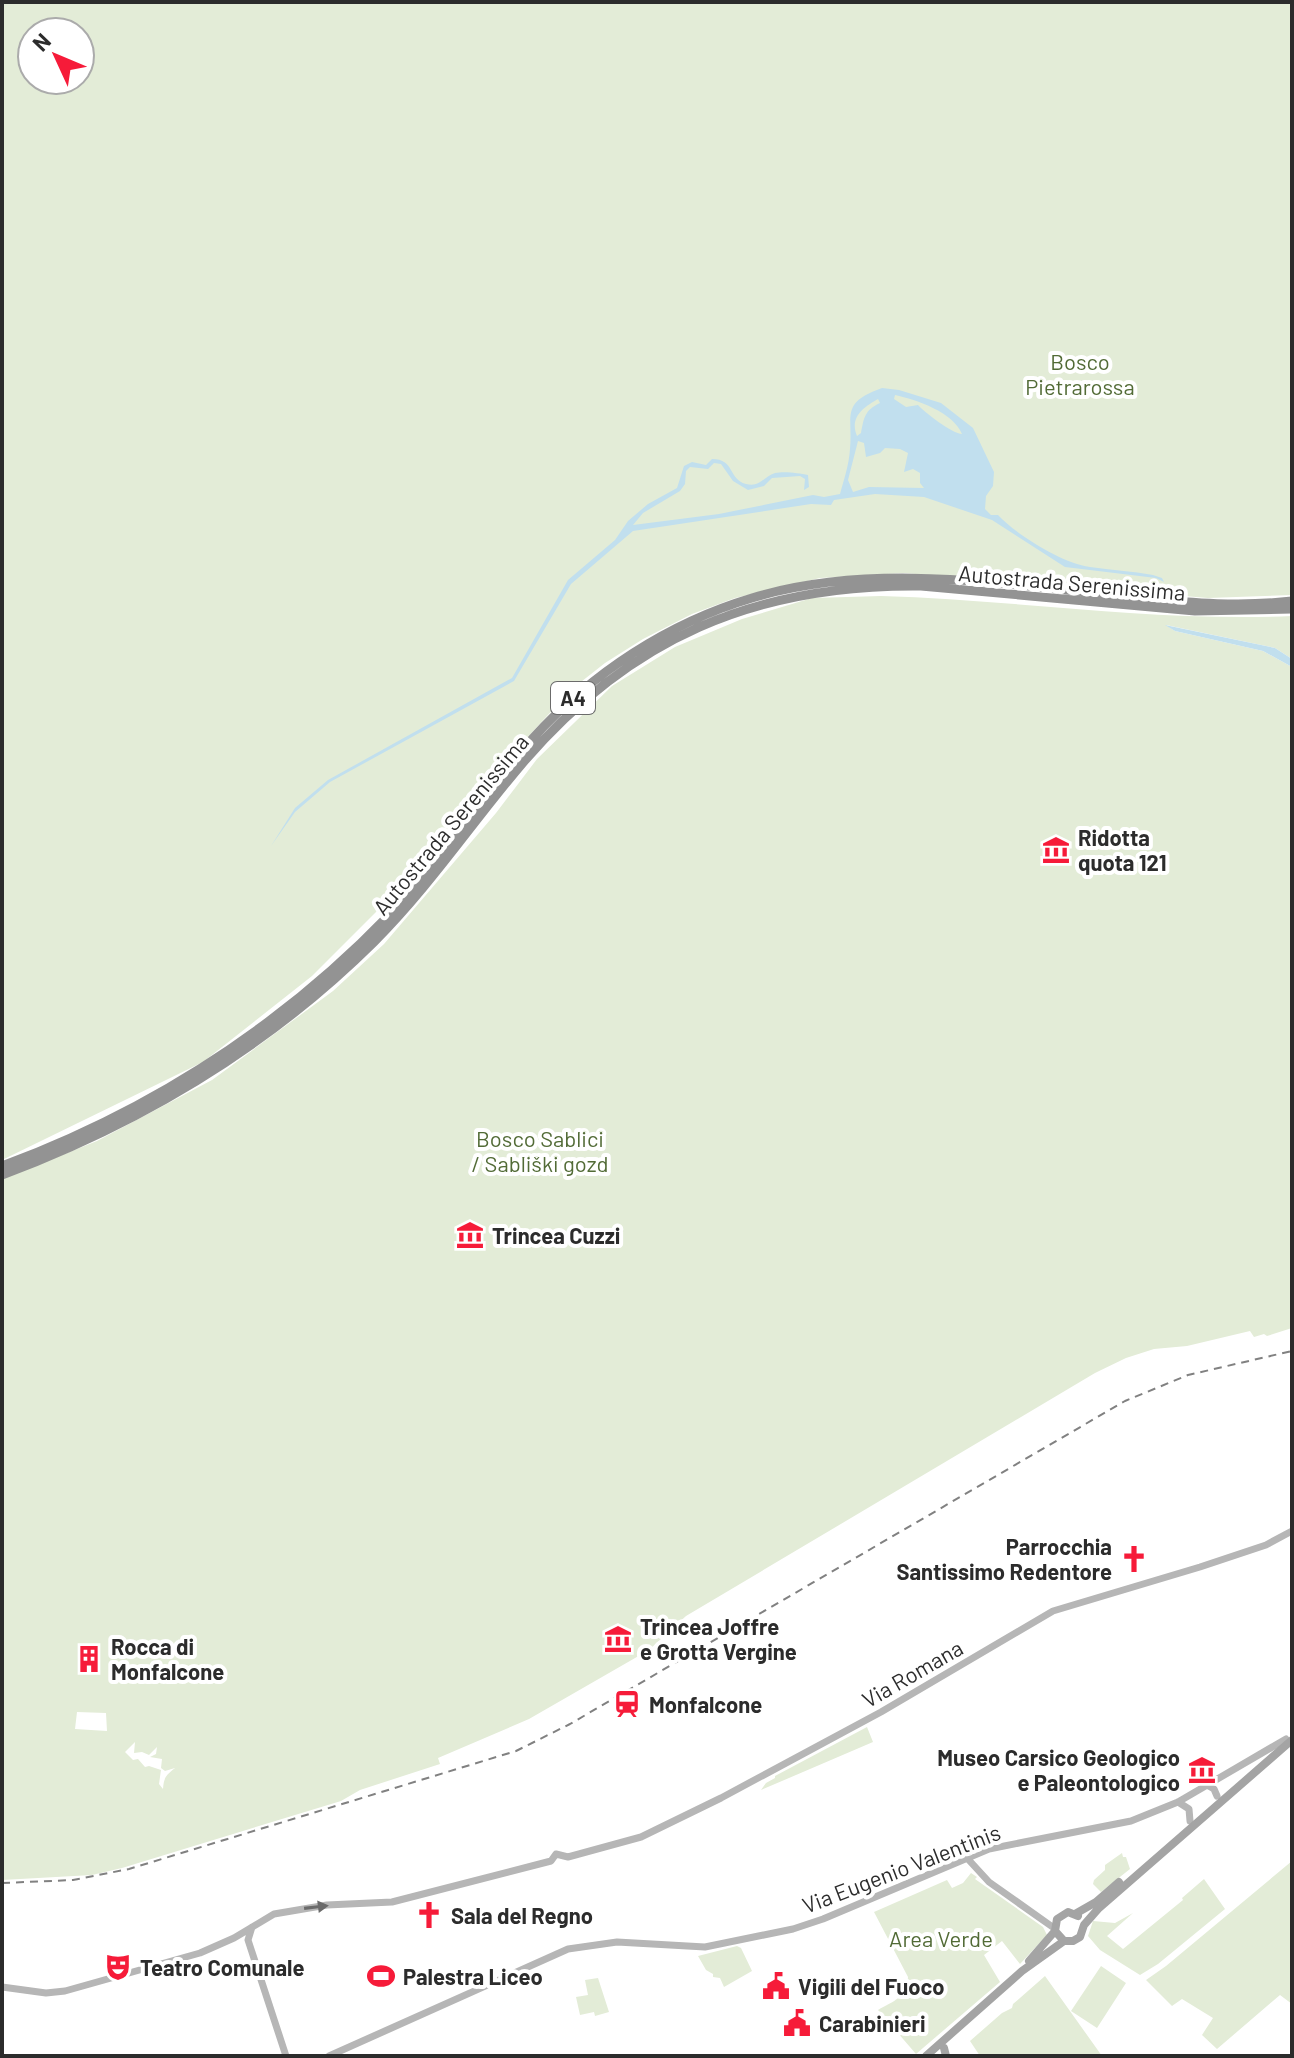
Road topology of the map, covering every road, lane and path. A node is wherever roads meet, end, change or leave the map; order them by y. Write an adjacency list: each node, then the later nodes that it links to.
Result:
1 (1292, 601): 3 (highway, Autostrada Serenissima / A4)
2 (1292, 609): 4 (highway, Autostrada Serenissima / A4)
3 (2, 1166)
4 (2, 1175)
5 (1292, 1531): 14 (street, Via Romana, one-way to 5)
6 (1290, 1739): 7 (street, Via Eugenio Valentinis); 8 (main road)
7 (1207, 1785): 8 (street); 9 (street, Via Eugenio Valentinis)
8 (1221, 1797): 10 (main road); 13 (main road)
9 (1178, 1802): 10 (street); 11 (street, Via Eugenio Valentinis)
10 (1190, 1821): 12 (main road)
11 (967, 1858): 15 (street); 23 (street, Via Eugenio Valentinis)
12 (1075, 1914): 13 (main road); 15 (main road)
13 (1084, 1925): 16 (main road)
14 (253, 1926): 17 (street); 18 (street, Via Romana)
15 (1055, 1930): 16 (main road); 19 (main road)
16 (1064, 1941): 19 (main road)
17 (250, 1947): 18 (street); 22 (street)
18 (200, 1953): 20 (street)
19 (1022, 1971): 21 (main road)
20 (2, 1987)
21 (937, 2052)
22 (286, 2056)
23 (329, 2056)

